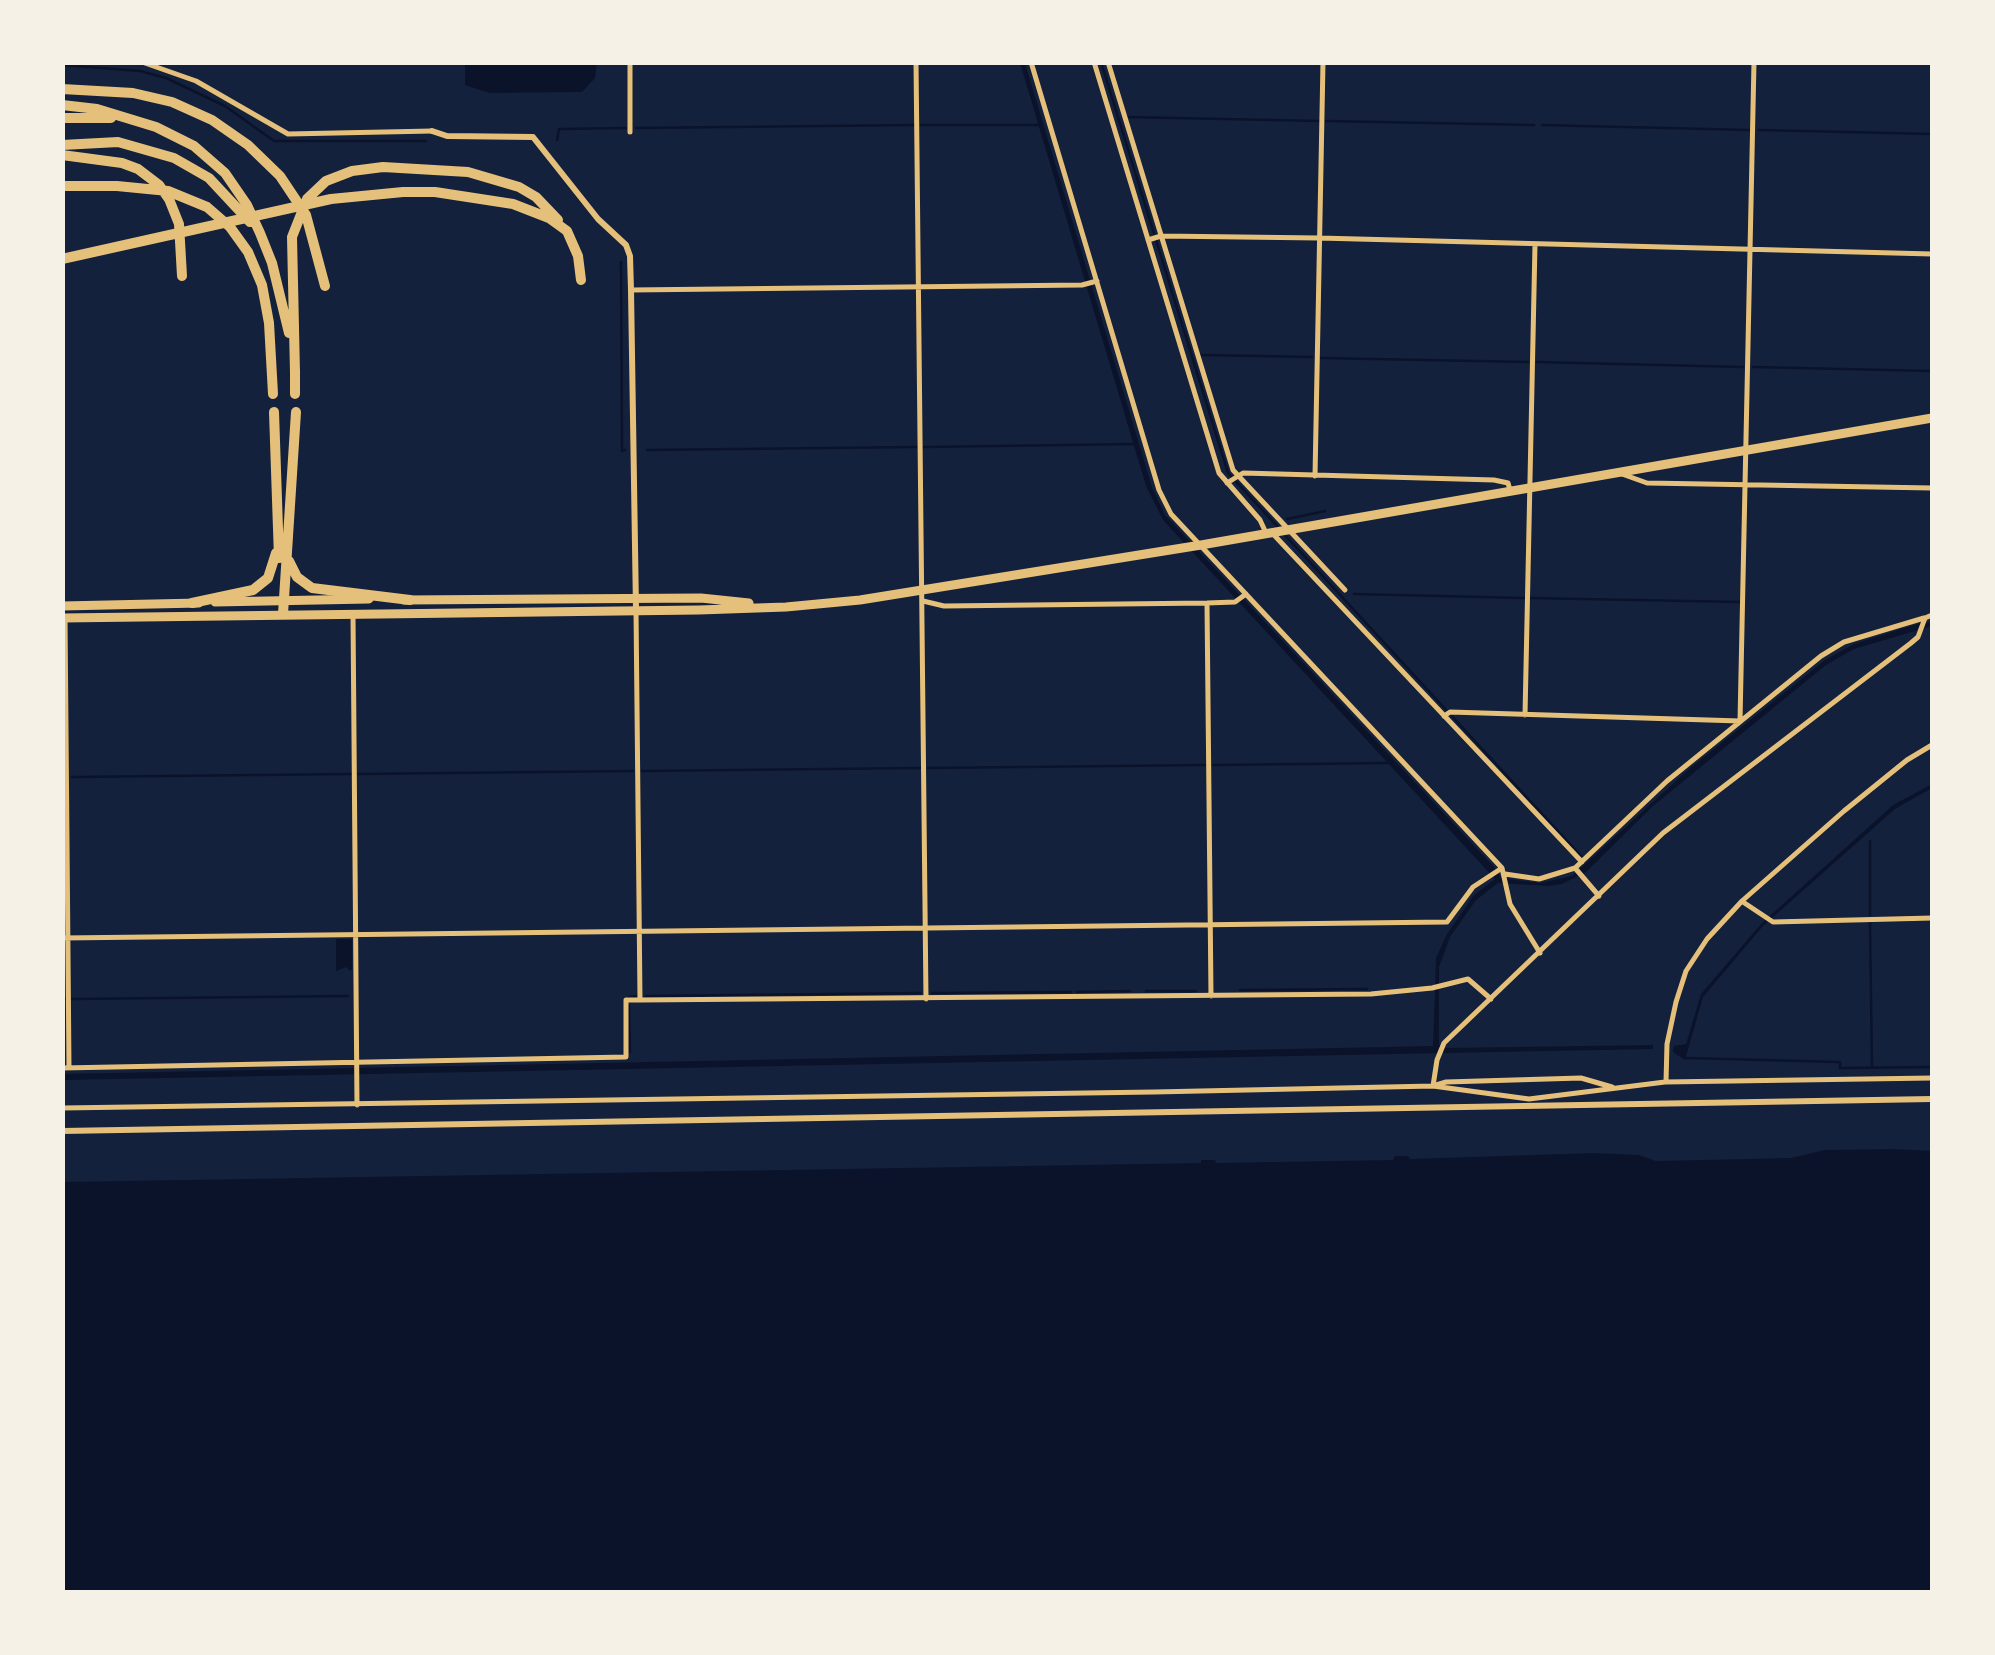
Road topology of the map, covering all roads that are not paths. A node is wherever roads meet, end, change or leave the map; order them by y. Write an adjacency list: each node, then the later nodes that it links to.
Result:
1 (142, 62): 13 (street)
2 (630, 62): 14 (street)
3 (916, 62): 31 (street)
4 (1032, 62): 29 (street)
5 (1094, 62): 21 (street)
6 (1108, 62): 19 (street)
7 (1323, 62): 20 (street)
8 (1754, 62): 24 (street)
9 (62, 89): 30 (highway)
10 (62, 105): 12 (highway)
11 (62, 118): 12 (highway)
12 (136, 120): 23 (highway)
13 (432, 131): 32 (street)
14 (630, 132)
15 (62, 144): 23 (highway)
16 (62, 155): 27 (highway)
17 (62, 187): 34 (highway)
18 (567, 232): 26 (highway); 28 (highway); 33 (highway)
19 (1160, 236): 20 (street); 21 (street); 41 (street)
20 (1320, 238): 22 (street); 42 (street)
21 (1149, 240): 43 (street)
22 (1535, 244): 24 (street); 45 (street)
23 (266, 248): 33 (highway)
24 (1750, 249): 25 (street); 39 (street)
25 (1932, 254)
26 (62, 259)
27 (182, 276)
28 (582, 280)
29 (1096, 282): 31 (street); 51 (street)
30 (325, 286)
31 (919, 286): 32 (street); 54 (street)
32 (631, 290): 56 (street)
33 (295, 373): 35 (highway)
34 (274, 394)
35 (296, 394)
36 (274, 412): 49 (highway)
37 (296, 412): 49 (highway)
38 (1932, 418): 39 (main road)
39 (1746, 450): 40 (main road); 44 (street)
40 (1620, 473): 44 (street); 45 (main road)
41 (1237, 475): 42 (street); 43 (street); 48 (street)
42 (1315, 476): 47 (street)
43 (1227, 482): 50 (street)
44 (1746, 485): 46 (street); 70 (street)
45 (1530, 487): 47 (main road); 69 (street)
46 (1932, 488)
47 (1510, 490): 48 (main road)
48 (1290, 529): 50 (main road); 52 (street)
49 (283, 530): 55 (highway); 57 (highway); 58 (highway)
50 (1271, 533): 51 (main road); 68 (street)
51 (1193, 546): 53 (street); 54 (main road)
52 (1345, 590)
53 (1245, 595): 59 (street); 73 (street)
54 (922, 596): 59 (street); 61 (main road); 79 (street)
55 (283, 598): 57 (main road); 58 (main road); 63 (highway)
56 (636, 598): 57 (main road); 61 (main road); 62 (street)
57 (410, 600)
58 (192, 603): 60 (main road)
59 (1207, 603): 78 (street)
60 (62, 606)
61 (786, 608): 62 (main road)
62 (636, 610): 64 (main road); 80 (street)
63 (283, 614): 64 (main road); 66 (main road)
64 (352, 614): 81 (street)
65 (1932, 615): 67 (street)
66 (64, 618): 82 (street)
67 (1924, 619): 70 (street); 75 (street)
68 (1447, 714): 69 (street); 72 (street)
69 (1525, 714): 70 (street)
70 (1740, 721): 72 (street)
71 (1932, 745): 76 (street)
72 (1582, 862): 74 (street)
73 (1503, 872): 74 (street); 78 (street); 83 (street)
74 (1578, 872): 75 (street)
75 (1599, 896): 83 (street)
76 (1742, 901): 77 (street); 91 (street)
77 (1932, 918)
78 (1210, 924): 79 (street); 84 (street)
79 (925, 928): 80 (street); 85 (street)
80 (639, 930): 81 (street); 87 (street)
81 (356, 933): 82 (street); 88 (street)
82 (65, 938): 89 (street)
83 (1540, 952): 86 (street)
84 (1211, 996): 85 (street); 86 (street)
85 (926, 999): 87 (street)
86 (1491, 999): 92 (street)
87 (640, 1000): 88 (street)
88 (357, 1063): 89 (street); 96 (street)
89 (66, 1068)
90 (1932, 1078): 91 (street)
91 (1666, 1082): 93 (street)
92 (1433, 1086): 93 (street); 95 (street); 96 (street)
93 (1612, 1087): 95 (street)
94 (1932, 1098): 95 (street)
95 (1529, 1102): 98 (street)
96 (357, 1105): 97 (street)
97 (62, 1108)
98 (62, 1130)

